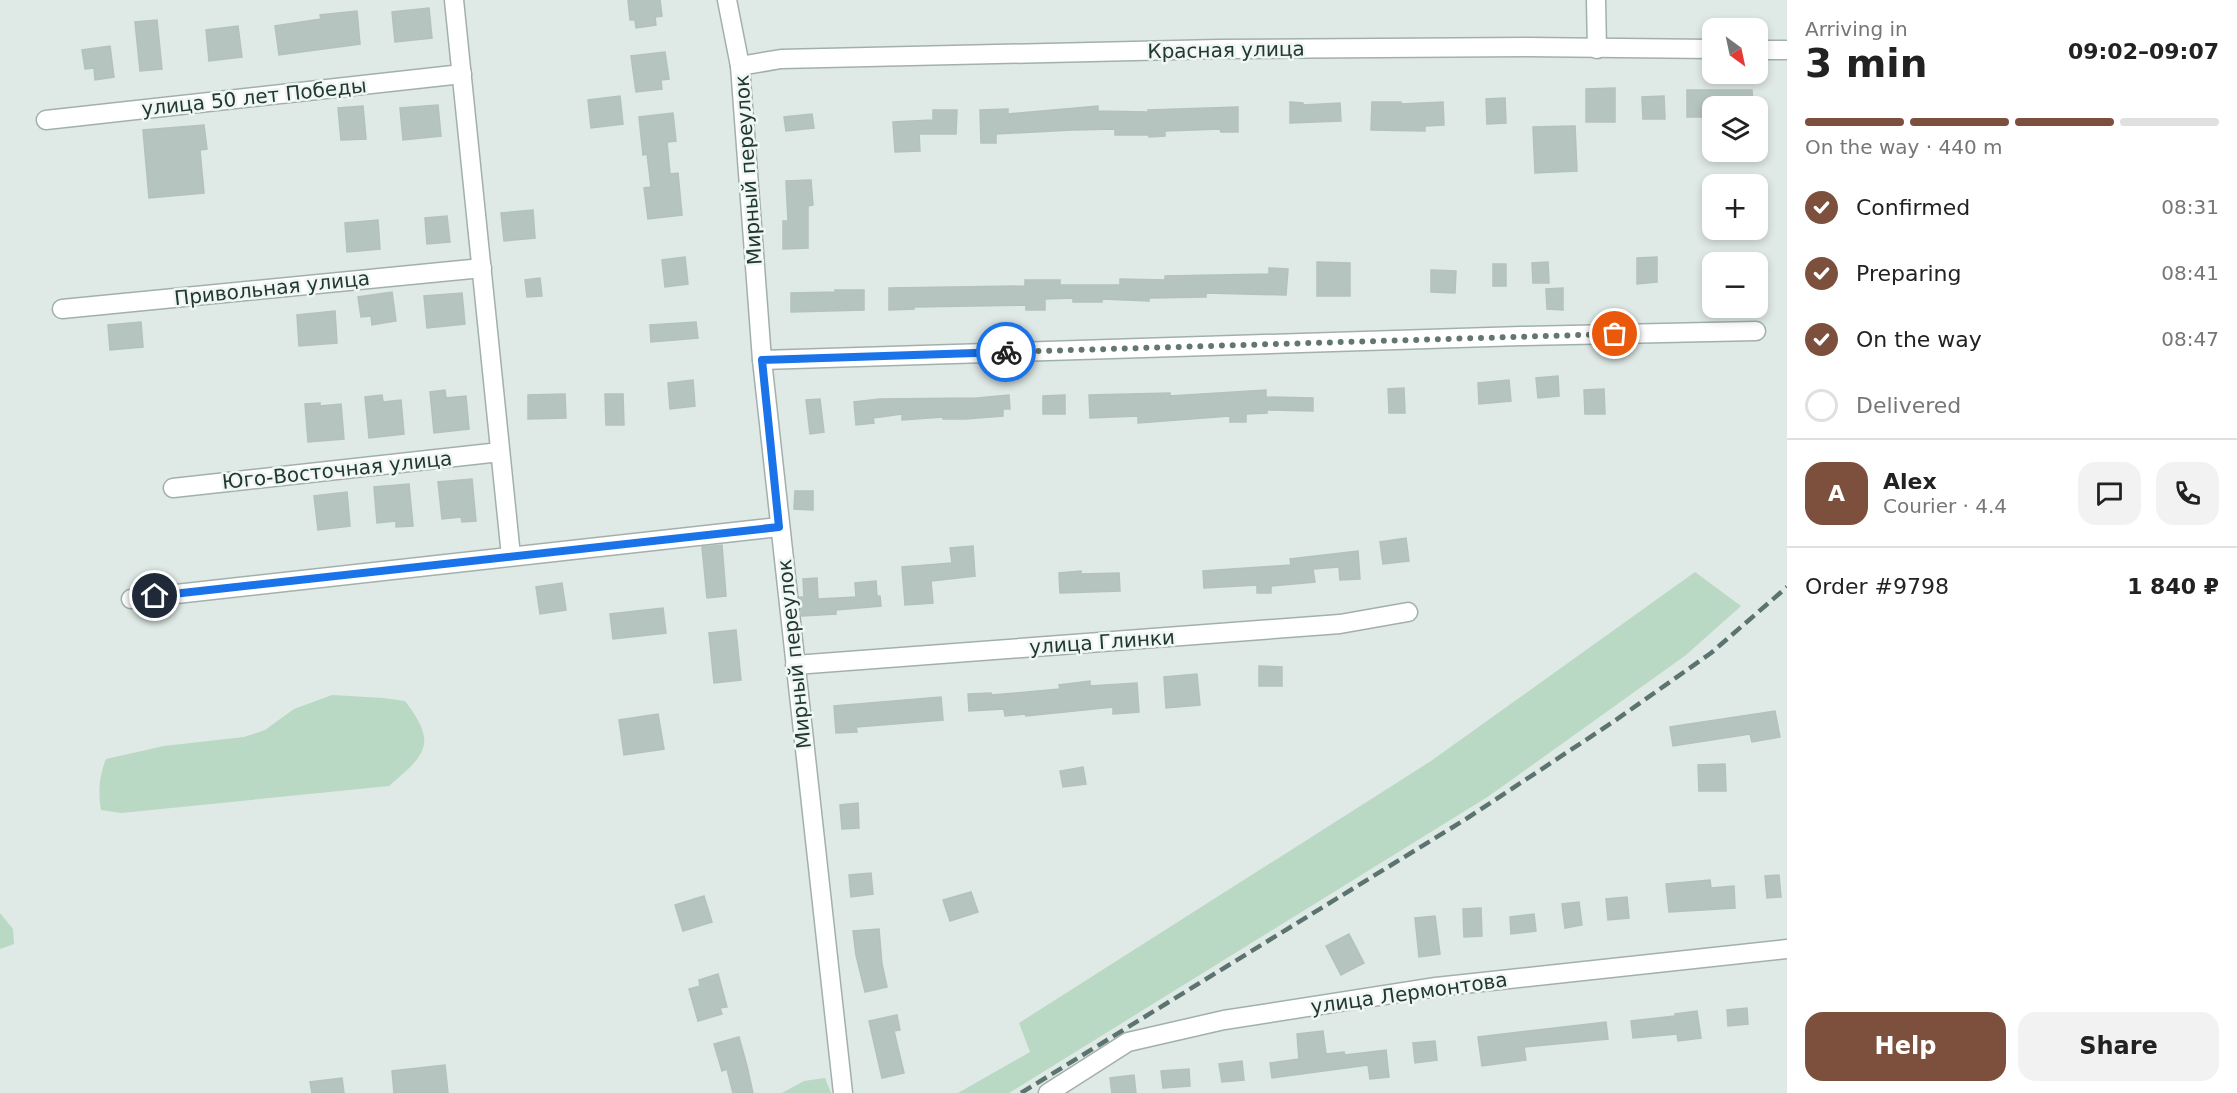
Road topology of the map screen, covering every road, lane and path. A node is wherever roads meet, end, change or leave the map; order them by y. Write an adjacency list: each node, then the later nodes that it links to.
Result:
1 (454, 0): 9 (street)
2 (727, 0): 8 (street, Мирный переулок)
3 (1596, 0): 4 (street)
4 (1597, 49): 5 (street, Красная улица); 8 (street, Красная улица)
5 (1702, 49)
6 (1768, 50): 7 (street)
7 (1787, 50)
8 (740, 66): 14 (street, Мирный переулок)
9 (462, 74): 10 (street, улица 50 лет Победы); 11 (street)
10 (46, 120)
11 (482, 268): 12 (street, Привольная улица); 15 (street)
12 (62, 309)
13 (1756, 331): 14 (street)
14 (762, 360): 17 (street, Мирный переулок)
15 (500, 452): 16 (street, Юго-Восточная улица); 18 (street)
16 (173, 488)
17 (779, 527): 18 (street); 21 (street, Мирный переулок)
18 (511, 555): 19 (street)
19 (131, 599)
20 (1408, 612): 21 (street, улица Глинки)
21 (795, 665): 23 (street, Мирный переулок)
22 (1787, 949): 24 (street, улица Лермонтова)
23 (843, 1093)
24 (1048, 1093)

